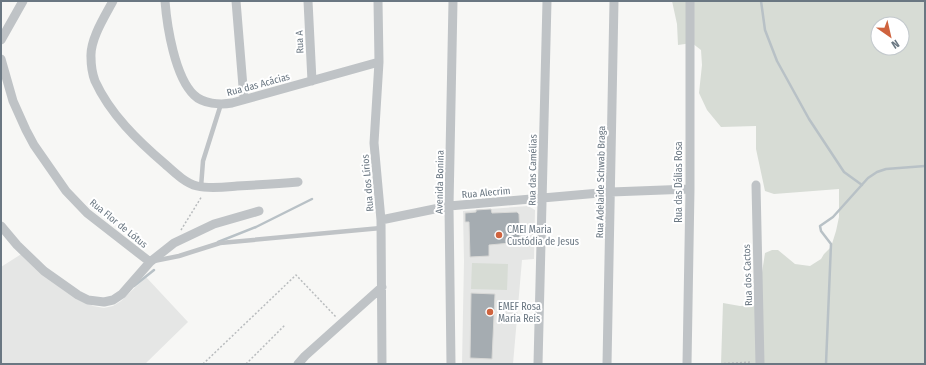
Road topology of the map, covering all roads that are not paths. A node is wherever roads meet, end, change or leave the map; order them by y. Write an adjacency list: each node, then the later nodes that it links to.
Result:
1 (23, 1): 11 (street)
2 (113, 1): 19 (street)
3 (164, 1): 16 (street, Rua das Acácias)
4 (236, 1): 15 (street)
5 (308, 1): 14 (street, Rua A)
6 (378, 1): 13 (street, Rua dos Lírios)
7 (453, 1): 23 (street, Avenida Bonina)
8 (547, 1): 22 (street, Rua das Camélias)
9 (614, 1): 21 (street, Rua Adelaide Schwab Braga)
10 (690, 1): 20 (street, Rua das Dálias Rosa)
11 (1, 40)
12 (1, 60): 27 (street, Rua Flor de Lótus)
13 (379, 62): 14 (street, Rua das Acácias); 25 (street, Rua dos Lírios)
14 (312, 81): 15 (street, Rua das Acácias)
15 (244, 99): 16 (street, Rua das Acácias)
16 (220, 104): 19 (lane)
17 (298, 182): 19 (street)
18 (756, 185): 29 (street, Rua dos Cactos)
19 (204, 187)
20 (690, 189): 21 (street, Rua Alecrim); 35 (street, Rua das Dálias Rosa)
21 (611, 192): 22 (street, Rua Alecrim); 34 (street, Rua Adelaide Schwab Braga)
22 (542, 198): 23 (street, Rua Alecrim); 33 (street, Rua das Camélias)
23 (449, 206): 25 (street, Rua Alecrim); 32 (street, Avenida Bonina)
24 (259, 211): 27 (street)
25 (381, 224): 27 (lane, Rua Flor de Lótus); 28 (street, Rua dos Lírios)
26 (1, 226): 27 (street)
27 (150, 262)
28 (382, 287): 30 (street); 31 (street, Rua dos Lírios)
29 (760, 363)
30 (298, 364)
31 (382, 364)
32 (451, 364)
33 (538, 364)
34 (608, 364)
35 (687, 364)

